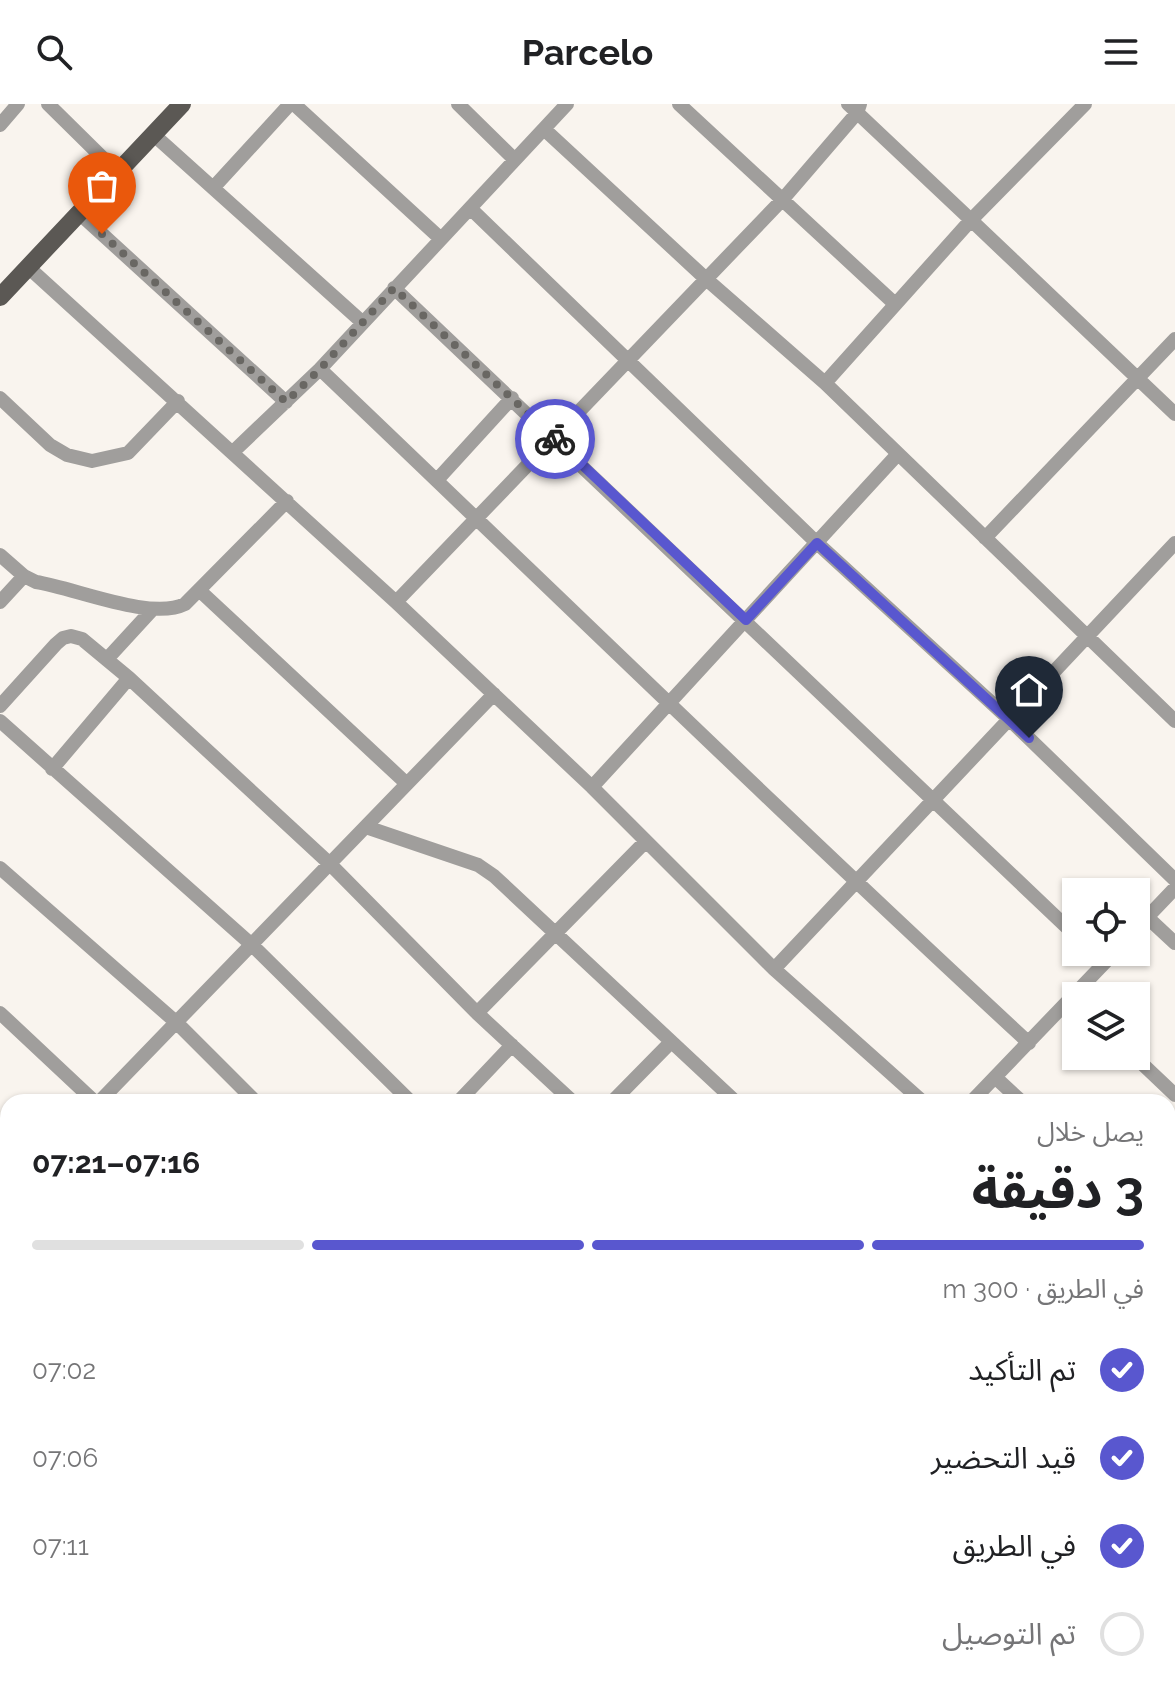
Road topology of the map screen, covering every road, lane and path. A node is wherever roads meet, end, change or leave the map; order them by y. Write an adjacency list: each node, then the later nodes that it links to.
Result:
1 (18, 104): 10 (street)
2 (48, 104): 14 (street)
3 (182, 104): 12 (main road)
4 (292, 104): 15 (street); 20 (street)
5 (458, 104): 13 (street)
6 (567, 104): 11 (street)
7 (679, 104): 16 (street)
8 (1085, 104): 19 (street)
9 (855, 107): 16 (street); 19 (street)
10 (0, 125)
11 (544, 129): 13 (street); 22 (street)
12 (154, 135): 14 (main road); 15 (street)
13 (514, 159): 17 (street)
14 (118, 173): 18 (main road)
15 (213, 188): 26 (street)
16 (783, 199): 22 (street); 25 (street)
17 (470, 208): 20 (street); 28 (street)
18 (79, 213): 21 (main road); 35 (street)
19 (971, 220): 25 (street); 30 (street)
20 (441, 239): 23 (street)
21 (28, 267): 24 (main road); 34 (street)
22 (705, 278): 28 (street); 31 (street)
23 (394, 288): 26 (street); 33 (street)
24 (0, 297)
25 (895, 304): 31 (street)
26 (362, 322): 29 (street)
27 (1175, 339): 30 (street)
28 (628, 358): 37 (street); 44 (street)
29 (320, 369): 35 (street); 40 (street)
30 (1138, 379): 36 (street); 43 (street)
31 (825, 383): 39 (street)
32 (0, 398): 34 (street)
33 (512, 398): 37 (street); 40 (street)
34 (178, 401): 38 (street)
35 (286, 402): 38 (street)
36 (1175, 414)
37 (553, 437): 42 (street); 54 (street)
38 (234, 451): 41 (street)
39 (897, 455): 43 (street); 44 (street)
40 (437, 480): 42 (street)
41 (287, 501): 50 (street); 52 (street)
42 (477, 518): 52 (street); 59 (street)
43 (985, 538): 55 (street)
44 (817, 543): 54 (street); 61 (street)
45 (1175, 543): 47 (street)
46 (0, 555): 49 (street)
47 (1164, 555): 48 (street); 55 (street)
48 (1175, 567)
49 (24, 576): 51 (street); 53 (street)
50 (199, 590): 53 (street); 65 (street)
51 (0, 602)
52 (396, 602): 58 (street)
53 (152, 610): 56 (street)
54 (746, 620): 59 (street); 67 (street)
55 (1087, 635): 61 (street); 63 (street)
56 (107, 659): 57 (street); 60 (street)
57 (129, 678): 64 (street); 70 (street)
58 (494, 694): 65 (street); 66 (street)
59 (670, 702): 66 (street); 73 (street)
60 (0, 706)
61 (1008, 718): 67 (street); 72 (street)
62 (0, 721): 64 (street)
63 (1175, 721)
64 (52, 769): 80 (street)
65 (407, 784): 68 (street)
66 (592, 787): 69 (street)
67 (932, 799): 73 (street); 77 (street)
68 (366, 827): 70 (street); 78 (street)
69 (646, 841): 78 (street); 82 (street)
70 (330, 864): 80 (street); 86 (street)
71 (0, 868): 87 (street)
72 (1175, 880)
73 (856, 883): 82 (street); 89 (street)
74 (1175, 888): 75 (street)
75 (1150, 914)
76 (1150, 920): 79 (street)
77 (1062, 923)
78 (554, 932): 86 (street); 88 (street)
79 (1175, 943)
80 (252, 945): 87 (street); 96 (street)
81 (1102, 966): 83 (street)
82 (774, 969): 101 (street)
83 (1089, 982)
84 (1062, 1011): 89 (street)
85 (0, 1013): 93 (street)
86 (477, 1013): 90 (street)
87 (177, 1023): 94 (street); 95 (street)
88 (671, 1042): 99 (street); 100 (street)
89 (1029, 1043): 92 (street)
90 (512, 1045): 97 (street); 98 (street)
91 (1149, 1070): 104 (street)
92 (996, 1078): 102 (street); 103 (street)
93 (88, 1094)
94 (105, 1094)
95 (248, 1094)
96 (403, 1094)
97 (466, 1094)
98 (564, 1094)
99 (620, 1094)
100 (727, 1094)
101 (914, 1094)
102 (979, 1094)
103 (1013, 1094)
104 (1174, 1094)

